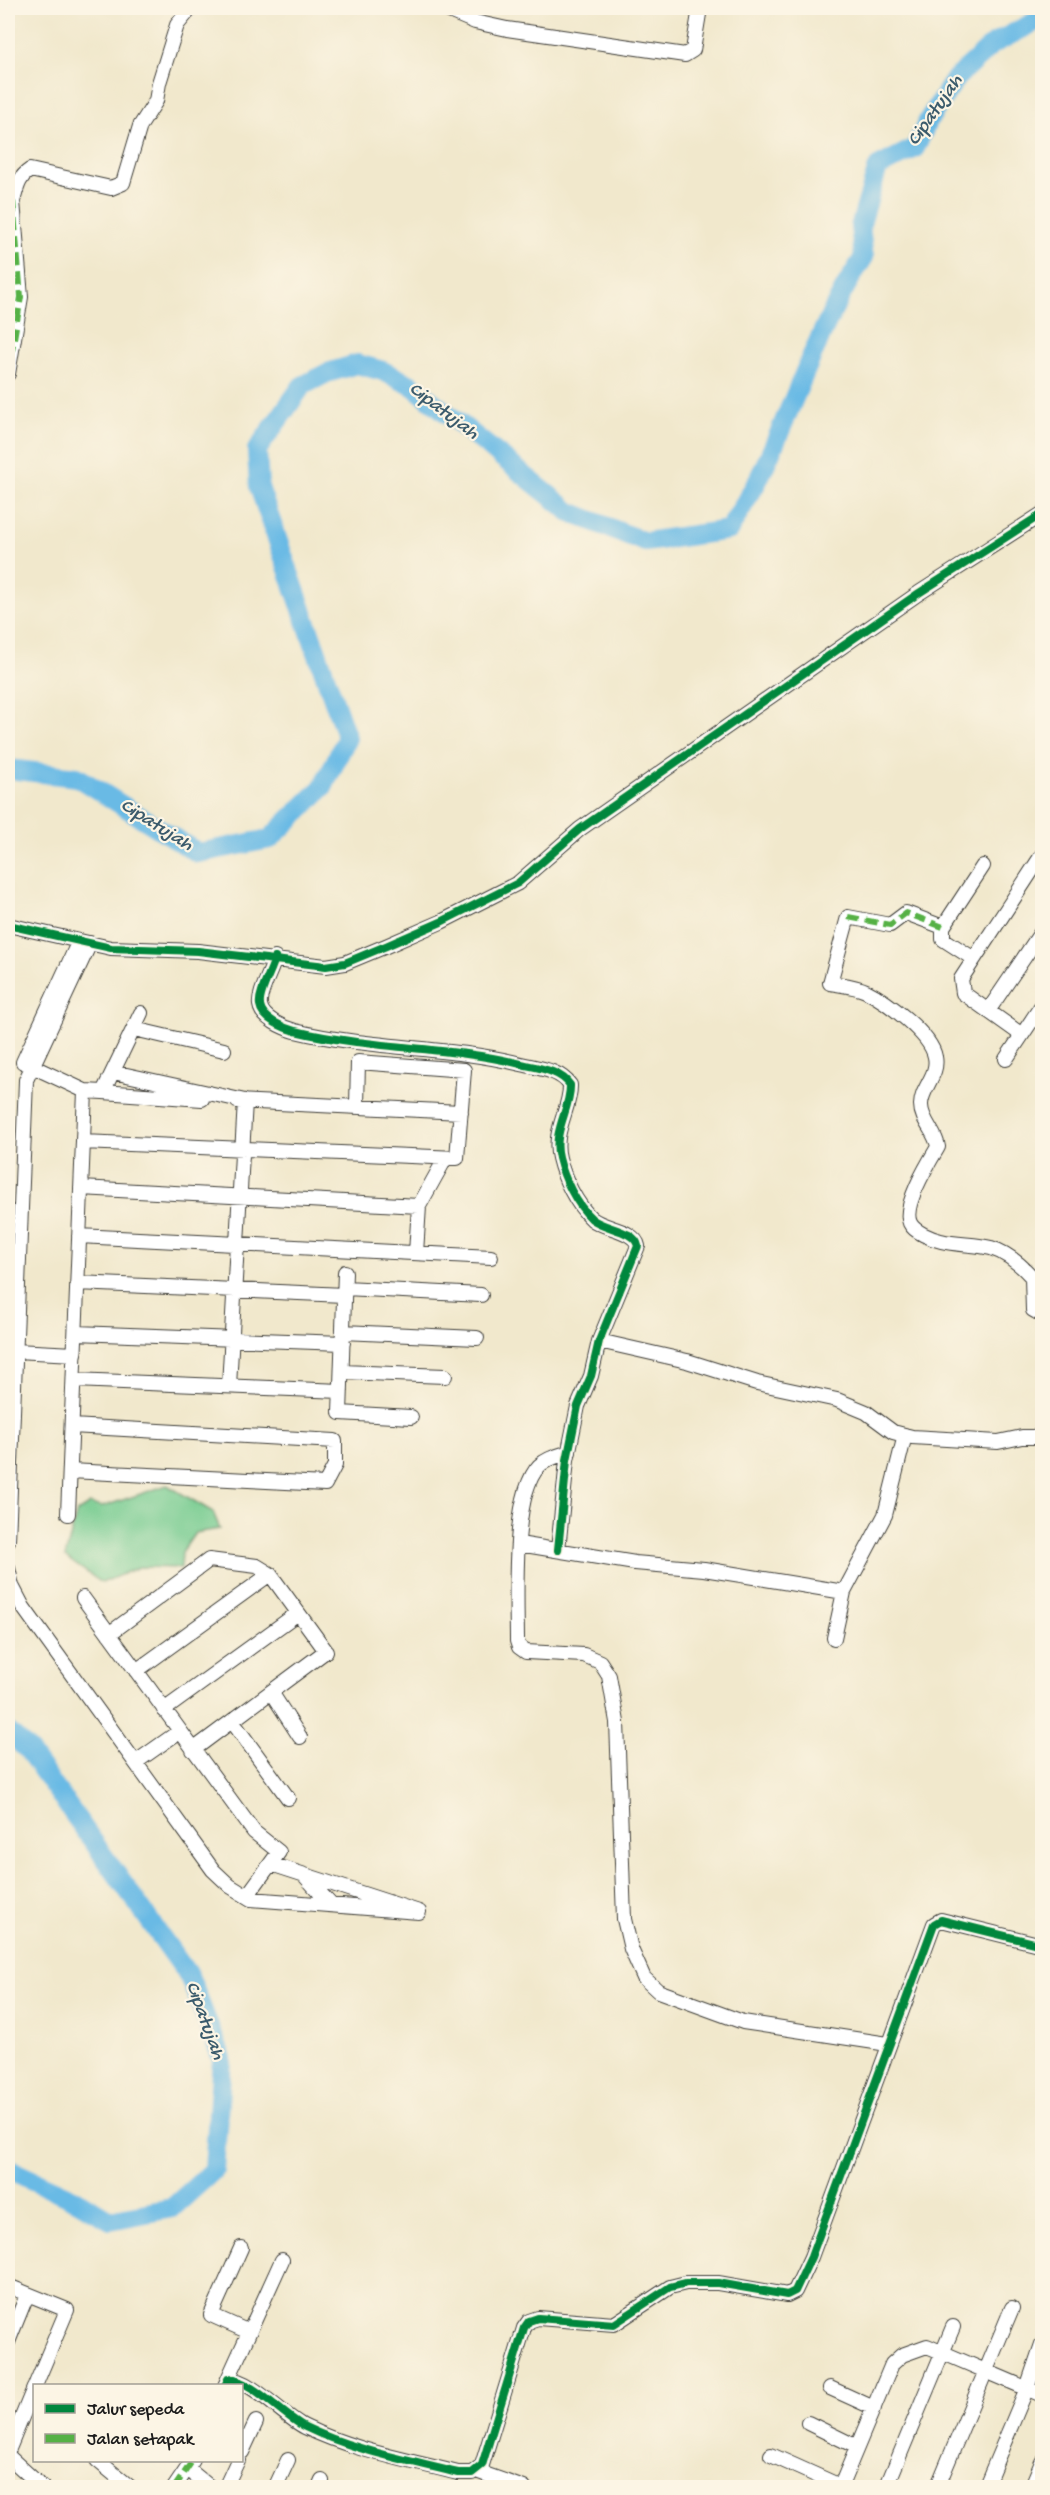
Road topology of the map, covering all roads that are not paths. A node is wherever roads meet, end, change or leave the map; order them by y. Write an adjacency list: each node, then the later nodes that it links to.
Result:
1 (191, 8): 4 (street)
2 (442, 8): 3 (street)
3 (700, 8)
4 (10, 200): 5 (street)
5 (8, 374)
6 (1042, 514): 13 (street)
7 (1042, 855): 14 (street)
8 (983, 866): 10 (street)
9 (8, 926): 12 (street)
10 (943, 927): 14 (street); 45 (street)
11 (1042, 931): 16 (street)
12 (85, 942): 13 (street); 22 (street)
13 (275, 958): 50 (street)
14 (974, 959): 16 (street)
15 (1041, 1010): 19 (street)
16 (988, 1011): 19 (street)
17 (141, 1013): 18 (street)
18 (134, 1029): 20 (street); 23 (street)
19 (1022, 1035): 21 (street)
20 (224, 1050)
21 (1006, 1059)
22 (32, 1066): 24 (street); 39 (street)
23 (113, 1072): 25 (street); 26 (street)
24 (85, 1091): 25 (street); 29 (street)
25 (103, 1092): 26 (street)
26 (245, 1101): 27 (street); 30 (street)
27 (357, 1106): 28 (street); 28 (street)
28 (461, 1112): 31 (street)
29 (83, 1142): 30 (street); 32 (street)
30 (242, 1150): 31 (street); 33 (street)
31 (445, 1159): 34 (street)
32 (81, 1188): 33 (street); 35 (street)
33 (241, 1196): 34 (street); 36 (street)
34 (419, 1206): 37 (street)
35 (80, 1236): 36 (street); 41 (street)
36 (235, 1244): 37 (street); 42 (street)
37 (416, 1253): 38 (street)
38 (491, 1257)
39 (13, 1267): 51 (street)
40 (345, 1272): 43 (street)
41 (78, 1283): 42 (street); 46 (street)
42 (232, 1290): 43 (street); 49 (street)
43 (345, 1292): 44 (street); 47 (street)
44 (481, 1295)
45 (1042, 1315)
46 (76, 1333): 49 (street); 52 (street)
47 (343, 1337): 48 (street); 49 (street); 53 (street)
48 (477, 1338)
49 (230, 1339): 56 (street)
50 (599, 1341): 60 (street); 62 (street)
51 (15, 1351): 52 (street); 65 (street)
52 (75, 1354): 55 (street)
53 (342, 1372): 54 (street); 57 (street)
54 (445, 1376)
55 (74, 1380): 56 (street); 59 (street)
56 (229, 1386): 57 (street)
57 (341, 1391): 58 (street)
58 (411, 1417)
59 (72, 1426): 63 (street); 63 (street)
60 (905, 1435): 61 (street); 70 (street)
61 (1042, 1437)
62 (569, 1452): 66 (street); 67 (street)
63 (70, 1471): 64 (street)
64 (68, 1514)
65 (8, 1541)
66 (519, 1544): 67 (street); 89 (street)
67 (558, 1550): 70 (street)
68 (8, 1568): 82 (street)
69 (270, 1574): 72 (street); 73 (street); 75 (street)
70 (844, 1592): 74 (street)
71 (83, 1598): 73 (street)
72 (298, 1613): 76 (street); 77 (street)
73 (109, 1634): 75 (street)
74 (834, 1638)
75 (136, 1671): 77 (street)
76 (271, 1692): 78 (street); 80 (street)
77 (164, 1710): 79 (street)
78 (232, 1721): 81 (street); 83 (street)
79 (180, 1731): 81 (street); 82 (street)
80 (300, 1737)
81 (193, 1750): 84 (street)
82 (136, 1762): 86 (street)
83 (288, 1798)
84 (271, 1864): 85 (street); 86 (street)
85 (303, 1874): 87 (street); 87 (street)
86 (247, 1896): 87 (street)
87 (331, 1905)
88 (1042, 1945): 89 (street)
89 (888, 2044): 120 (street)
90 (241, 2248): 96 (street)
91 (282, 2260): 96 (street)
92 (8, 2286): 93 (street)
93 (27, 2295): 97 (street); 102 (street)
94 (1012, 2308): 100 (street)
95 (953, 2327): 99 (street)
96 (249, 2332): 101 (street)
97 (8, 2342)
98 (1042, 2344): 104 (street)
99 (944, 2353): 100 (street); 107 (street); 129 (street)
100 (986, 2371): 104 (street); 130 (street)
101 (227, 2382): 120 (street)
102 (36, 2384)
103 (830, 2388): 107 (street)
104 (1027, 2388): 105 (street); 131 (street)
105 (1042, 2395)
106 (31, 2408): 112 (street)
107 (874, 2408): 110 (street)
108 (256, 2422): 111 (street)
109 (808, 2423): 110 (street)
110 (857, 2447): 128 (street)
111 (243, 2450)
112 (8, 2451)
113 (771, 2455): 128 (street)
114 (8, 2456): 121 (street)
115 (288, 2460): 126 (street)
116 (100, 2462): 122 (street)
117 (237, 2462): 125 (street)
118 (1042, 2462): 132 (street)
119 (191, 2465): 123 (street); 124 (street)
120 (476, 2471): 127 (street)
121 (42, 2487)
122 (131, 2487)
123 (174, 2487)
124 (211, 2487)
125 (225, 2487)
126 (275, 2487)
127 (524, 2487)
128 (840, 2487)
129 (886, 2487)
130 (937, 2487)
131 (985, 2487)
132 (1031, 2487)

